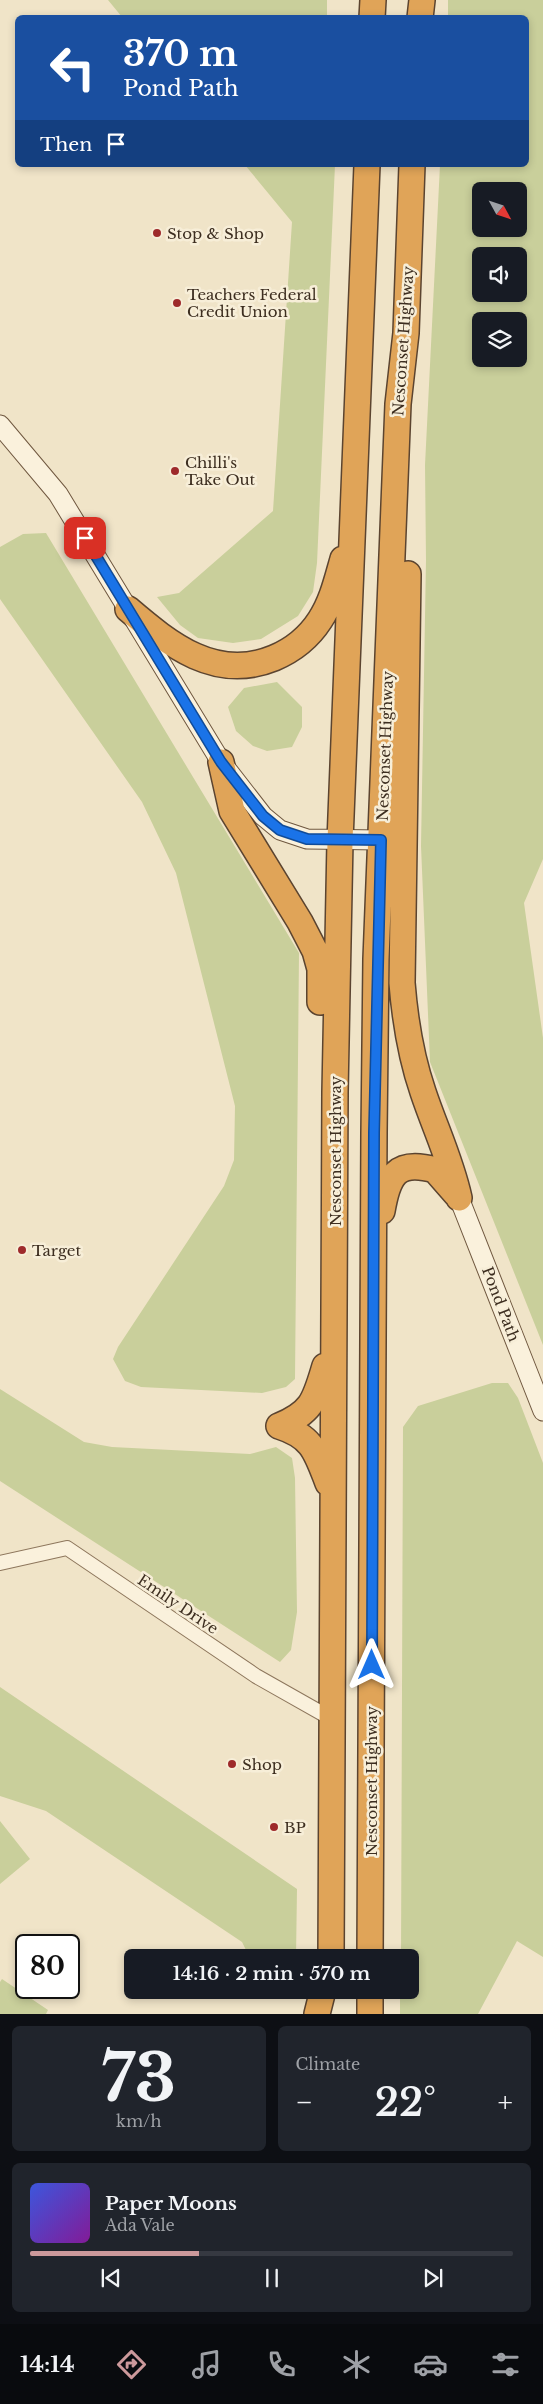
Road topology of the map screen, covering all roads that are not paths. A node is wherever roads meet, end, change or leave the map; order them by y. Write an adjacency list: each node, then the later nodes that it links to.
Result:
1 (373, 0): 4 (highway)
2 (418, 0): 5 (highway)
3 (422, 0): 6 (highway)
4 (372, 15)
5 (419, 15)
6 (420, 15)
7 (367, 167): 11 (highway, Nesconset Highway)
8 (412, 167): 9 (highway, Nesconset Highway)
9 (406, 333): 15 (highway, Nesconset Highway); 17 (highway)
10 (0, 425): 12 (main road)
11 (354, 524): 12 (highway); 14 (highway, Nesconset Highway)
12 (128, 609): 13 (main road)
13 (221, 762): 14 (main road); 16 (highway)
14 (340, 840): 15 (main road); 16 (highway, Nesconset Highway)
15 (381, 840): 18 (highway, Nesconset Highway)
16 (334, 1092): 19 (highway, Nesconset Highway)
17 (459, 1198): 18 (highway); 20 (main road, Pond Path)
18 (374, 1255): 25 (highway, Nesconset Highway)
19 (334, 1339): 21 (highway, Nesconset Highway); 21 (highway)
20 (543, 1411)
21 (332, 1495): 23 (highway, Nesconset Highway)
22 (0, 1563): 23 (street, Emily Drive)
23 (332, 1719): 24 (highway, Nesconset Highway)
24 (330, 1949)
25 (370, 1949)
26 (320, 1999): 29 (highway)
27 (330, 1999): 30 (highway)
28 (370, 1999): 31 (highway)
29 (317, 2014)
30 (330, 2014)
31 (370, 2014)

